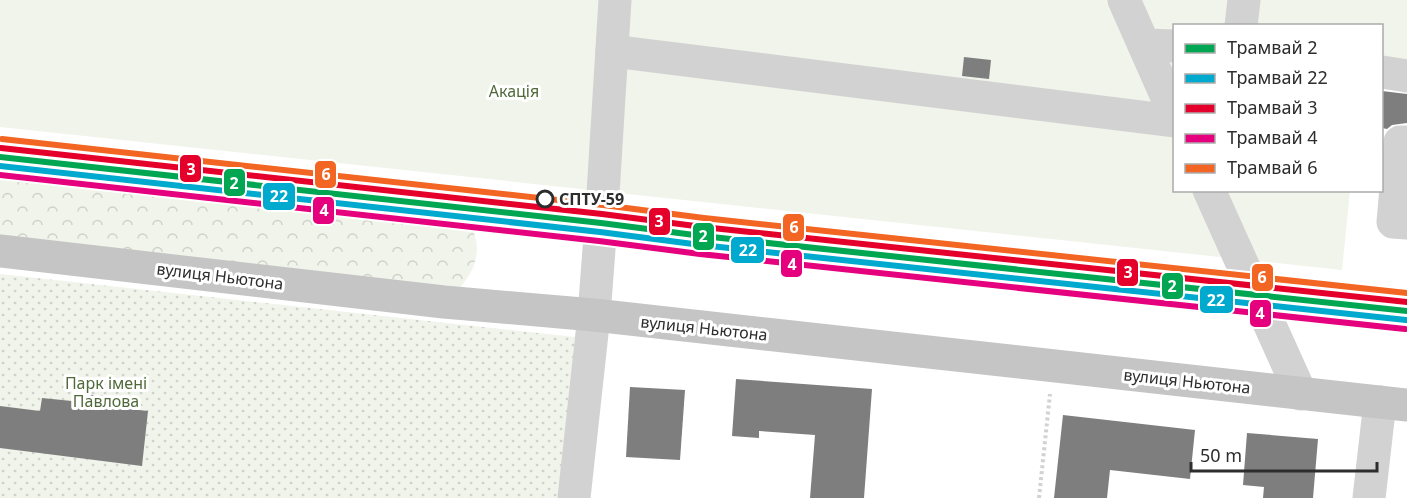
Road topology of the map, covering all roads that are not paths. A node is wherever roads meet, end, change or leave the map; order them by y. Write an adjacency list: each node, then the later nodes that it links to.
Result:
1 (1124, 0): 5 (street)
2 (1244, 0): 4 (street)
3 (606, 1): 6 (street)
4 (1241, 24)
5 (1159, 46): 9 (street)
6 (612, 51): 10 (street); 15 (street)
7 (1383, 72): 8 (street)
8 (1407, 76)
9 (1173, 109)
10 (1173, 121)
11 (1407, 142): 13 (street)
12 (1210, 192): 16 (street)
13 (1407, 223)
14 (0, 251): 15 (main road, вулиця Ньютона)
15 (594, 315): 16 (main road, вулиця Ньютона); 18 (street)
16 (1301, 393): 17 (main road, вулиця Ньютона)
17 (1394, 404): 19 (street)
18 (574, 498)
19 (1370, 498)

